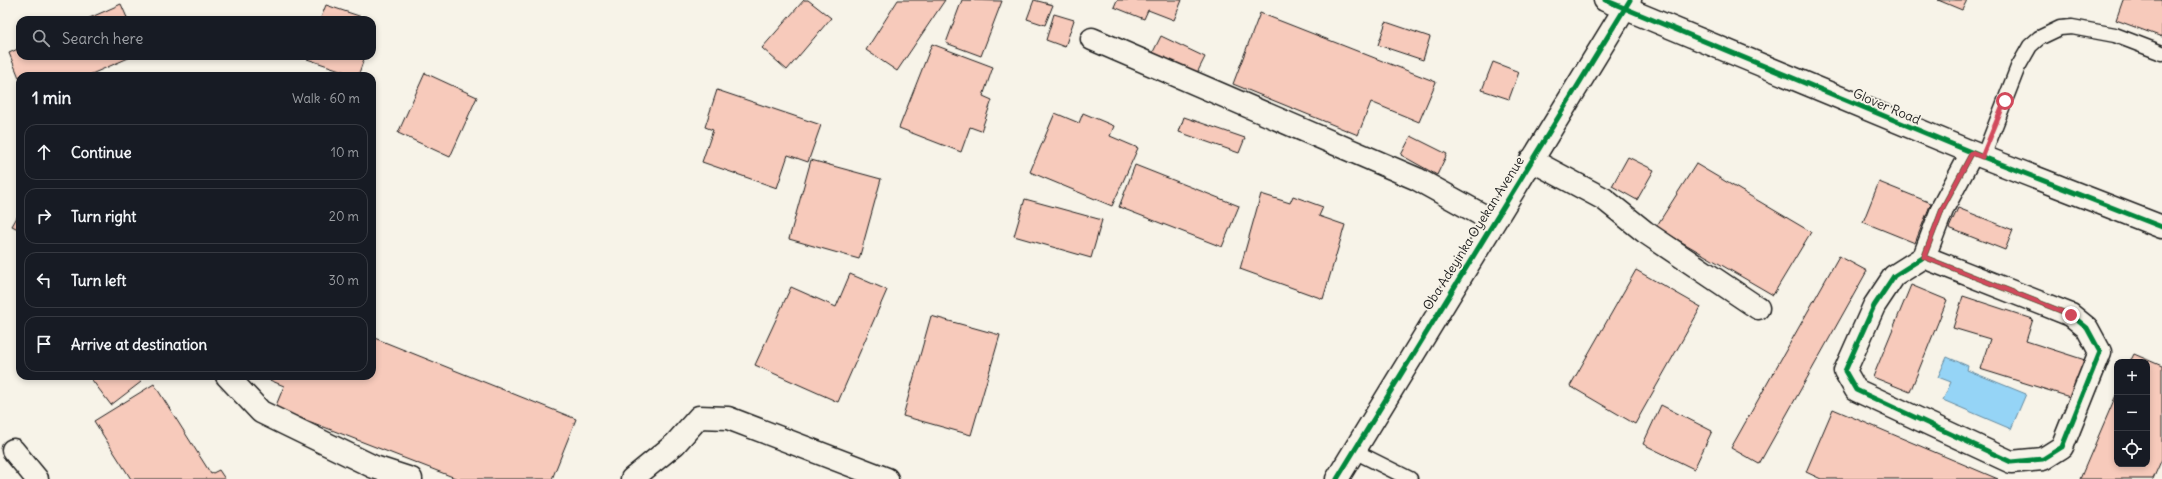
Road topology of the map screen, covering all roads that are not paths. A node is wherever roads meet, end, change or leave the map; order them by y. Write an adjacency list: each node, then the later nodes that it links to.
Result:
1 (1620, 3): 4 (street, Glover Road); 5 (street, Oba Adeyinka Oyekan Avenue)
2 (1092, 39): 6 (street)
3 (2162, 53): 4 (lane)
4 (1977, 155): 7 (street, Glover Road); 8 (street)
5 (1532, 160): 6 (street, Oba Adeyinka Oyekan Avenue); 9 (street)
6 (1493, 221): 12 (street, Oba Adeyinka Oyekan Avenue)
7 (2162, 227)
8 (1924, 257): 8 (street)
9 (1758, 308)
10 (231, 380): 14 (street)
11 (13, 450): 13 (street)
12 (1354, 451): 17 (street, Oba Adeyinka Oyekan Avenue); 18 (lane)
13 (37, 479)
14 (411, 479)
15 (632, 479): 16 (street)
16 (887, 479)
17 (1337, 479)
18 (1410, 479)

